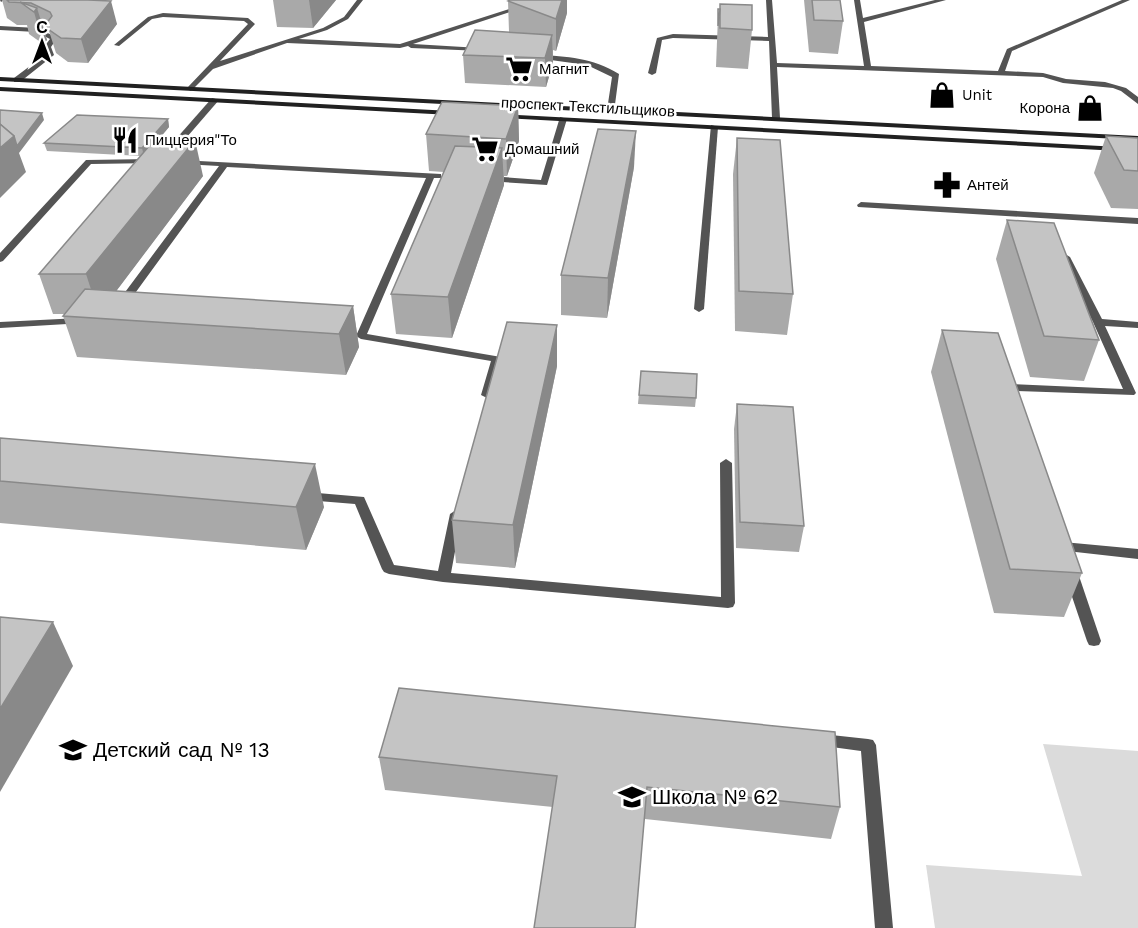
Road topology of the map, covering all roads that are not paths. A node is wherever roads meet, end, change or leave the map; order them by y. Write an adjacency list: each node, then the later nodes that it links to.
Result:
1 (360, 0): 10 (lane)
2 (543, 0): 12 (lane)
3 (769, 0): 9 (lane)
4 (857, 0): 7 (lane)
5 (943, 0): 7 (lane)
6 (1127, 0): 19 (lane)
7 (861, 21): 17 (lane)
8 (0, 28): 21 (lane)
9 (772, 39): 15 (lane); 18 (lane)
10 (287, 41): 12 (lane); 16 (lane)
11 (117, 45): 16 (lane)
12 (400, 46): 13 (lane)
13 (490, 50)
14 (531, 57): 26 (lane)
15 (774, 65): 17 (lane); 29 (lane)
16 (210, 67): 23 (lane)
17 (868, 69): 19 (lane)
18 (652, 73)
19 (1001, 74): 25 (lane)
20 (0, 80): 21 (main road, проспект Текстильщиков)
21 (17, 80): 23 (main road, проспект Текстильщиков)
22 (0, 89): 24 (main road)
23 (191, 89): 26 (main road, проспект Текстильщиков)
24 (215, 100): 27 (main road); 42 (lane)
25 (1138, 102)
26 (611, 110): 29 (main road, проспект Текстильщиков)
27 (460, 113)
28 (494, 115): 30 (main road, проспект Текстильщиков)
29 (776, 118): 32 (main road, проспект Текстильщиков)
30 (563, 119): 31 (main road, проспект Текстильщиков); 36 (lane)
31 (714, 127): 33 (main road, проспект Текстильщиков); 43 (lane)
32 (1138, 138)
33 (1138, 150)
34 (172, 161): 35 (lane)
35 (225, 164): 44 (lane); 49 (lane)
36 (476, 179)
37 (861, 206): 38 (lane)
38 (1045, 216): 39 (lane); 40 (lane)
39 (1138, 221)
40 (1050, 226)
41 (1061, 248): 46 (lane)
42 (0, 259)
43 (699, 309)
44 (116, 311)
45 (88, 320): 47 (lane)
46 (1098, 322): 48 (lane); 50 (lane)
47 (0, 325)
48 (1138, 325)
49 (485, 404)
50 (1017, 408)
51 (726, 463): 55 (lane)
52 (290, 494): 55 (lane)
53 (458, 505): 55 (lane)
54 (1138, 554): 56 (lane)
55 (444, 577)
56 (1094, 641)
57 (809, 739): 58 (lane)
58 (884, 928)

